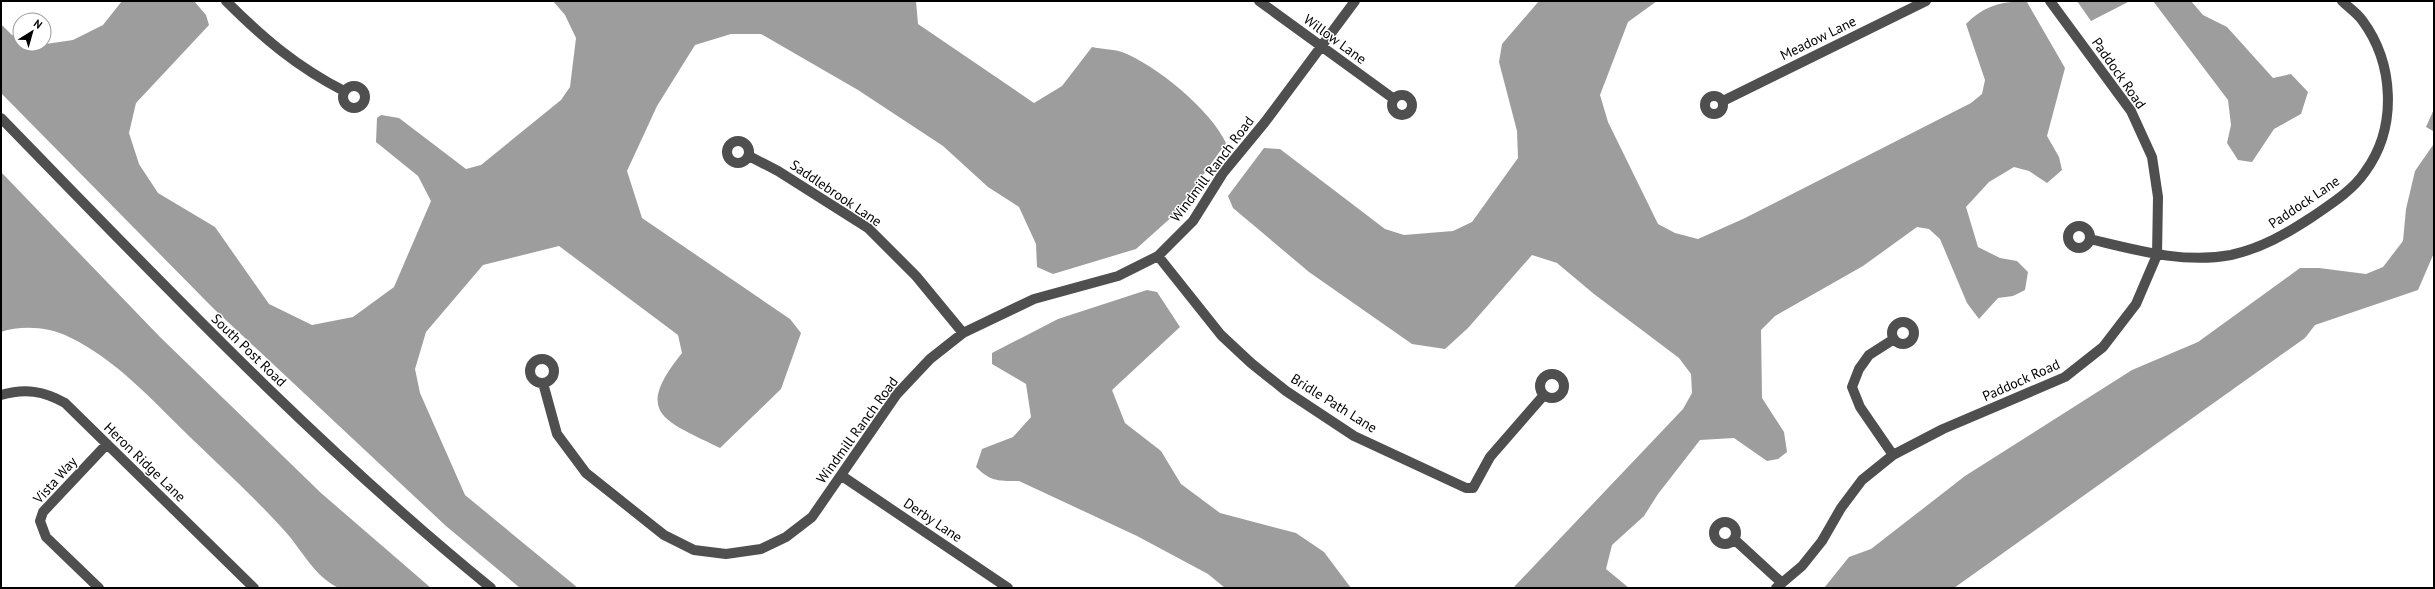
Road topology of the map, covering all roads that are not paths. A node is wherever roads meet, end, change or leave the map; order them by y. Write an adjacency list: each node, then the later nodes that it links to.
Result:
1 (226, 1): 8 (street)
2 (1259, 1): 7 (street, Willow Lane)
3 (1355, 1): 7 (street, Windmill Ranch Road)
4 (1926, 1): 10 (street, Meadow Lane)
5 (2050, 1): 14 (street, Paddock Road)
6 (2342, 1): 14 (street, Paddock Lane)
7 (1321, 47): 9 (street, Willow Lane); 15 (street, Windmill Ranch Road)
8 (344, 91)
9 (1394, 99)
10 (1723, 101)
11 (1, 118): 28 (street, South Post Road)
12 (749, 156): 16 (street, Saddlebrook Lane)
13 (2090, 239): 14 (street, Paddock Lane)
14 (2157, 255): 22 (street, Paddock Road)
15 (1158, 256): 16 (street, Windmill Ranch Road); 20 (street, Bridle Path Lane)
16 (963, 333): 23 (street, Windmill Ranch Road)
17 (1894, 339): 22 (street)
18 (543, 383): 23 (street, Windmill Ranch Road)
19 (1, 395): 21 (street, Heron Ridge Lane)
20 (1544, 395)
21 (107, 444): 26 (street, Vista Way); 27 (street, Heron Ridge Lane)
22 (1893, 455): 25 (street, Paddock Road)
23 (842, 476): 29 (street, Derby Lane)
24 (1735, 540): 25 (street, Paddock Road)
25 (1779, 585)
26 (99, 588)
27 (254, 588)
28 (491, 588)
29 (1008, 588)

